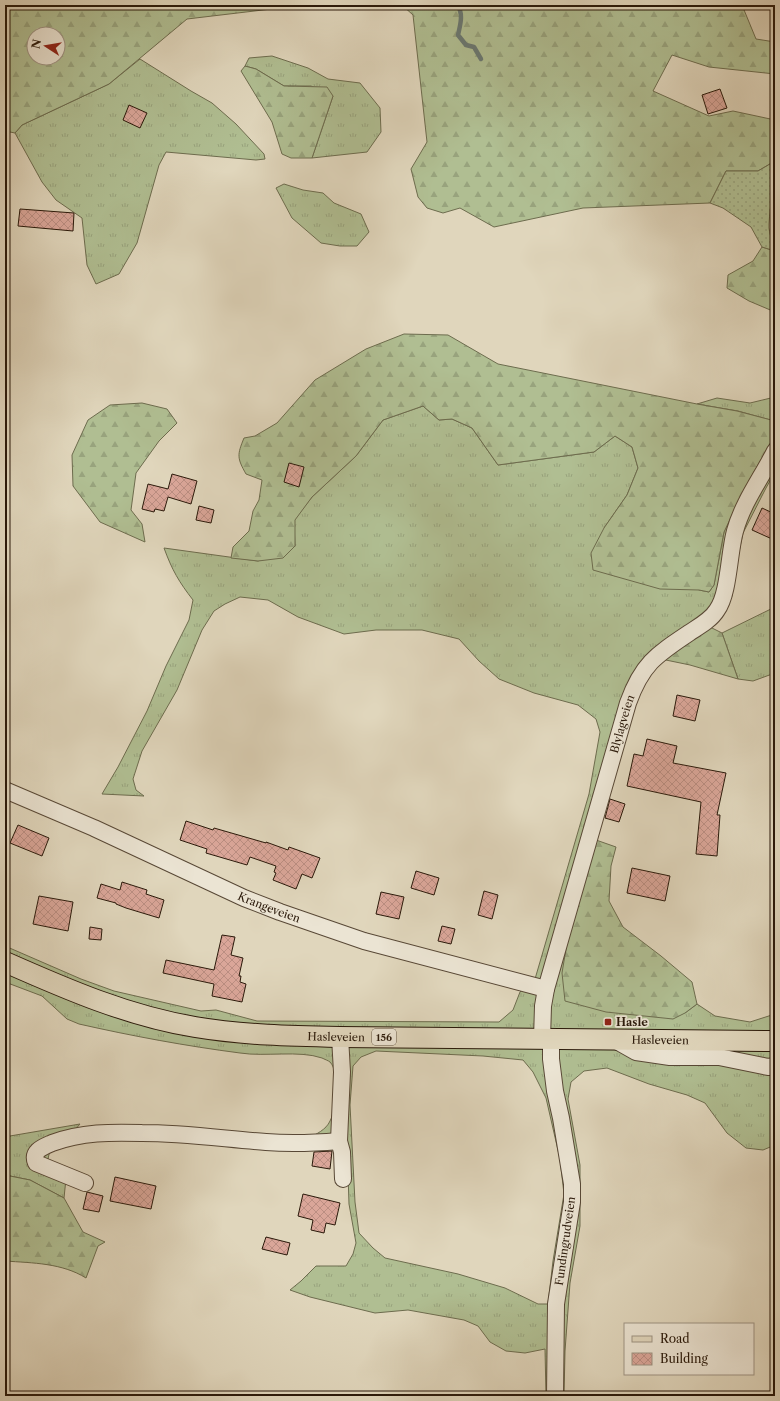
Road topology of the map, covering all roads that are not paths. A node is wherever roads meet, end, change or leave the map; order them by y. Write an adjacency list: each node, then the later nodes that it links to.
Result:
1 (775, 451): 4 (street, Blylagveien)
2 (5, 790): 4 (street, Krangeveien)
3 (5, 962): 5 (main road, Hasleveien / 156)
4 (546, 989): 6 (street, Blylagveien)
5 (340, 1037): 6 (main road, Hasleveien / 156); 10 (street)
6 (547, 1039): 7 (main road, Hasleveien / 156); 13 (street, Fundingrudveien)
7 (612, 1039): 8 (main road, Hasleveien / 156); 9 (street)
8 (775, 1041)
9 (775, 1066)
10 (339, 1141): 11 (street); 12 (street)
11 (343, 1179)
12 (85, 1183)
13 (555, 1396)

